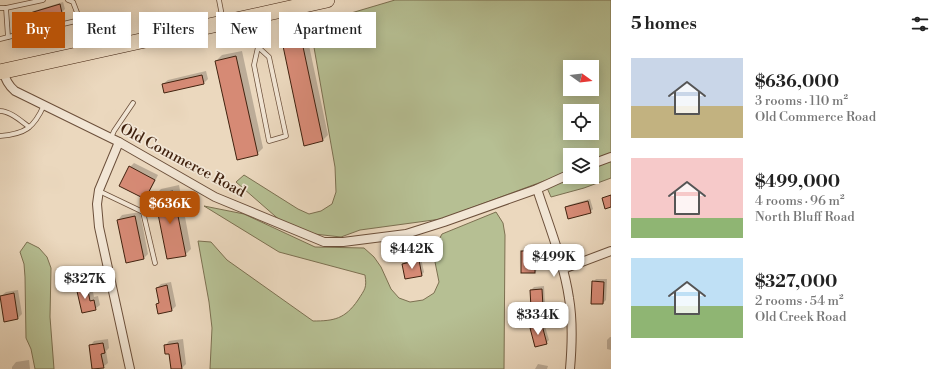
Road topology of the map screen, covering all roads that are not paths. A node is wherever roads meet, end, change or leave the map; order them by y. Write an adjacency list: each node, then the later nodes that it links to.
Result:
1 (43, 0): 6 (lane)
2 (68, 0): 7 (lane)
3 (219, 0): 8 (lane)
4 (328, 0): 9 (highway)
5 (0, 8): 6 (lane)
6 (6, 8): 12 (lane)
7 (77, 12)
8 (222, 12)
9 (271, 13)
10 (73, 22): 12 (lane)
11 (216, 25): 16 (highway)
12 (8, 37): 13 (lane)
13 (0, 39)
14 (258, 47): 14 (lane)
15 (90, 48): 16 (lane)
16 (92, 52): 17 (highway)
17 (2, 71): 19 (street, Old Commerce Road)
18 (133, 103): 23 (lane)
19 (44, 105): 21 (lane); 23 (street, Old Commerce Road)
20 (0, 111): 21 (lane)
21 (30, 127): 22 (lane)
22 (0, 136)
23 (111, 138): 24 (street, Old Commerce Road)
24 (119, 142): 28 (street, Old Commerce Road); 29 (street)
25 (611, 156): 26 (street)
26 (599, 161)
27 (563, 177): 28 (street, Old Commerce Road)
28 (537, 189): 32 (street)
29 (99, 190): 31 (lane); 33 (street)
30 (611, 250): 32 (street)
31 (155, 263)
32 (563, 269): 34 (street)
33 (130, 369)
34 (570, 369)

